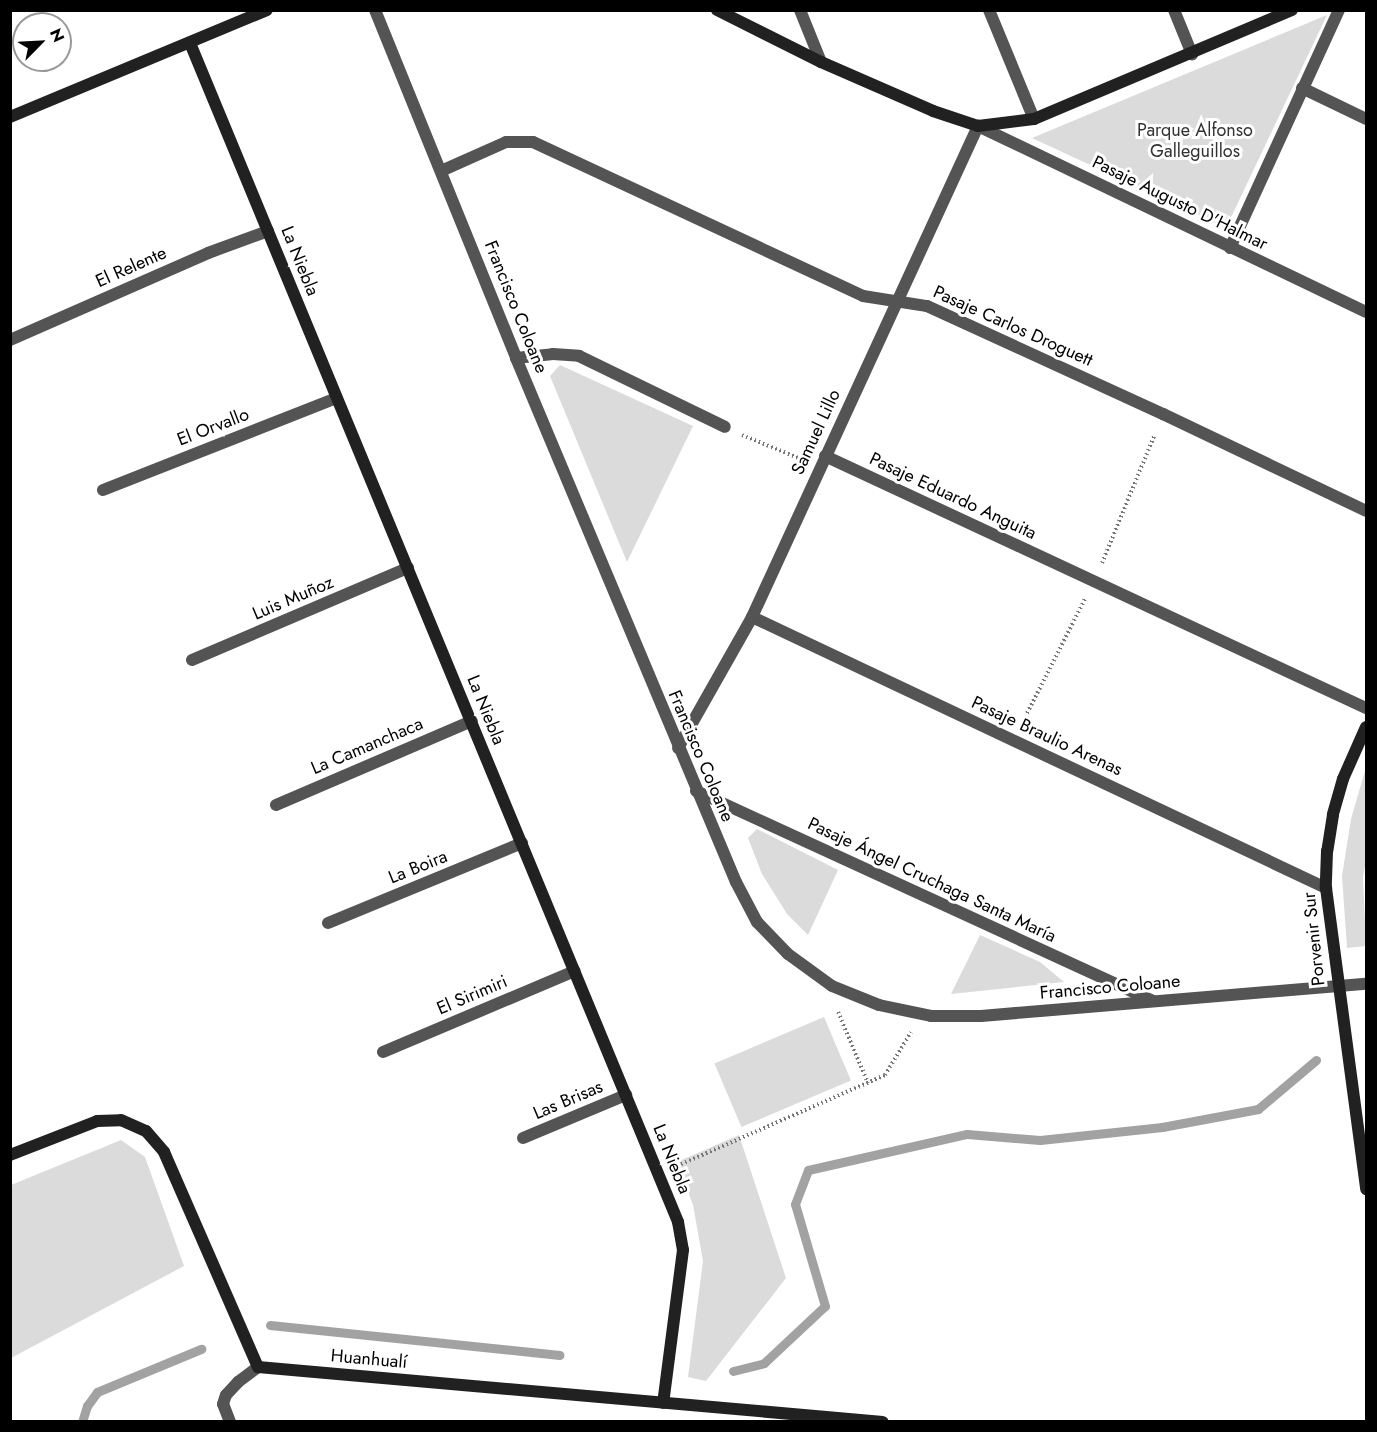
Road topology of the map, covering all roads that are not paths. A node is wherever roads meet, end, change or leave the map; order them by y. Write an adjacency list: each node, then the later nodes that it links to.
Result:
1 (267, 10): 9 (street)
2 (375, 10): 17 (street, Francisco Coloane)
3 (717, 10): 11 (street)
4 (800, 10): 11 (street)
5 (989, 10): 14 (street)
6 (1174, 10): 10 (street)
7 (1292, 10): 10 (street)
8 (1339, 10): 12 (street)
9 (190, 43): 13 (street); 18 (street, La Niebla)
10 (1192, 54): 14 (street)
11 (821, 62): 16 (street)
12 (1302, 88): 15 (street); 19 (street)
13 (10, 117)
14 (1034, 119): 16 (street)
15 (1366, 119)
16 (978, 126): 19 (street, Pasaje Augusto D'Halmar); 20 (street, Samuel Lillo)
17 (441, 171): 20 (street, Pasaje Carlos Droguett); 23 (street, Francisco Coloane)
18 (268, 231): 22 (street, El Relente); 24 (street, La Niebla)
19 (1230, 248): 21 (street, Pasaje Augusto D'Halmar)
20 (897, 299): 26 (street, Samuel Lillo); 28 (street, Pasaje Carlos Droguett)
21 (1366, 312)
22 (10, 340)
23 (516, 358): 25 (street); 35 (street, Francisco Coloane)
24 (337, 398): 27 (street, El Orvallo); 29 (street, La Niebla)
25 (725, 427)
26 (825, 456): 30 (street, Samuel Lillo); 32 (street, Pasaje Eduardo Anguita)
27 (103, 490)
28 (1366, 511)
29 (408, 568): 31 (street, Luis Muñoz); 33 (street, La Niebla)
30 (752, 617): 35 (street, Samuel Lillo); 39 (street, Pasaje Braulio Arenas)
31 (192, 660)
32 (1366, 708)
33 (472, 721): 37 (street, La Camanchaca); 38 (street, La Niebla)
34 (1366, 727): 39 (street, Porvenir Sur)
35 (678, 748): 36 (street, Francisco Coloane)
36 (696, 791): 44 (street, Pasaje Ángel Cruchaga Santa María); 44 (street, Francisco Coloane)
37 (276, 804)
38 (522, 843): 40 (street, La Boira); 41 (street, La Niebla)
39 (1326, 888): 43 (street, Porvenir Sur)
40 (328, 923)
41 (575, 971): 45 (street, El Sirimiri); 46 (street, La Niebla)
42 (1366, 984): 43 (street, Francisco Coloane)
43 (1337, 988): 44 (street, Francisco Coloane); 49 (street, Porvenir Sur)
44 (1154, 1002)
45 (383, 1052)
46 (626, 1095): 47 (street, Las Brisas); 51 (street, La Niebla)
47 (523, 1138)
48 (10, 1155): 50 (street)
49 (1366, 1189)
50 (258, 1367): 51 (street, Huanhualí); 53 (street)
51 (663, 1403): 52 (street, Huanhualí)
52 (852, 1420): 54 (street, Huanhualí)
53 (230, 1422)
54 (883, 1422)

